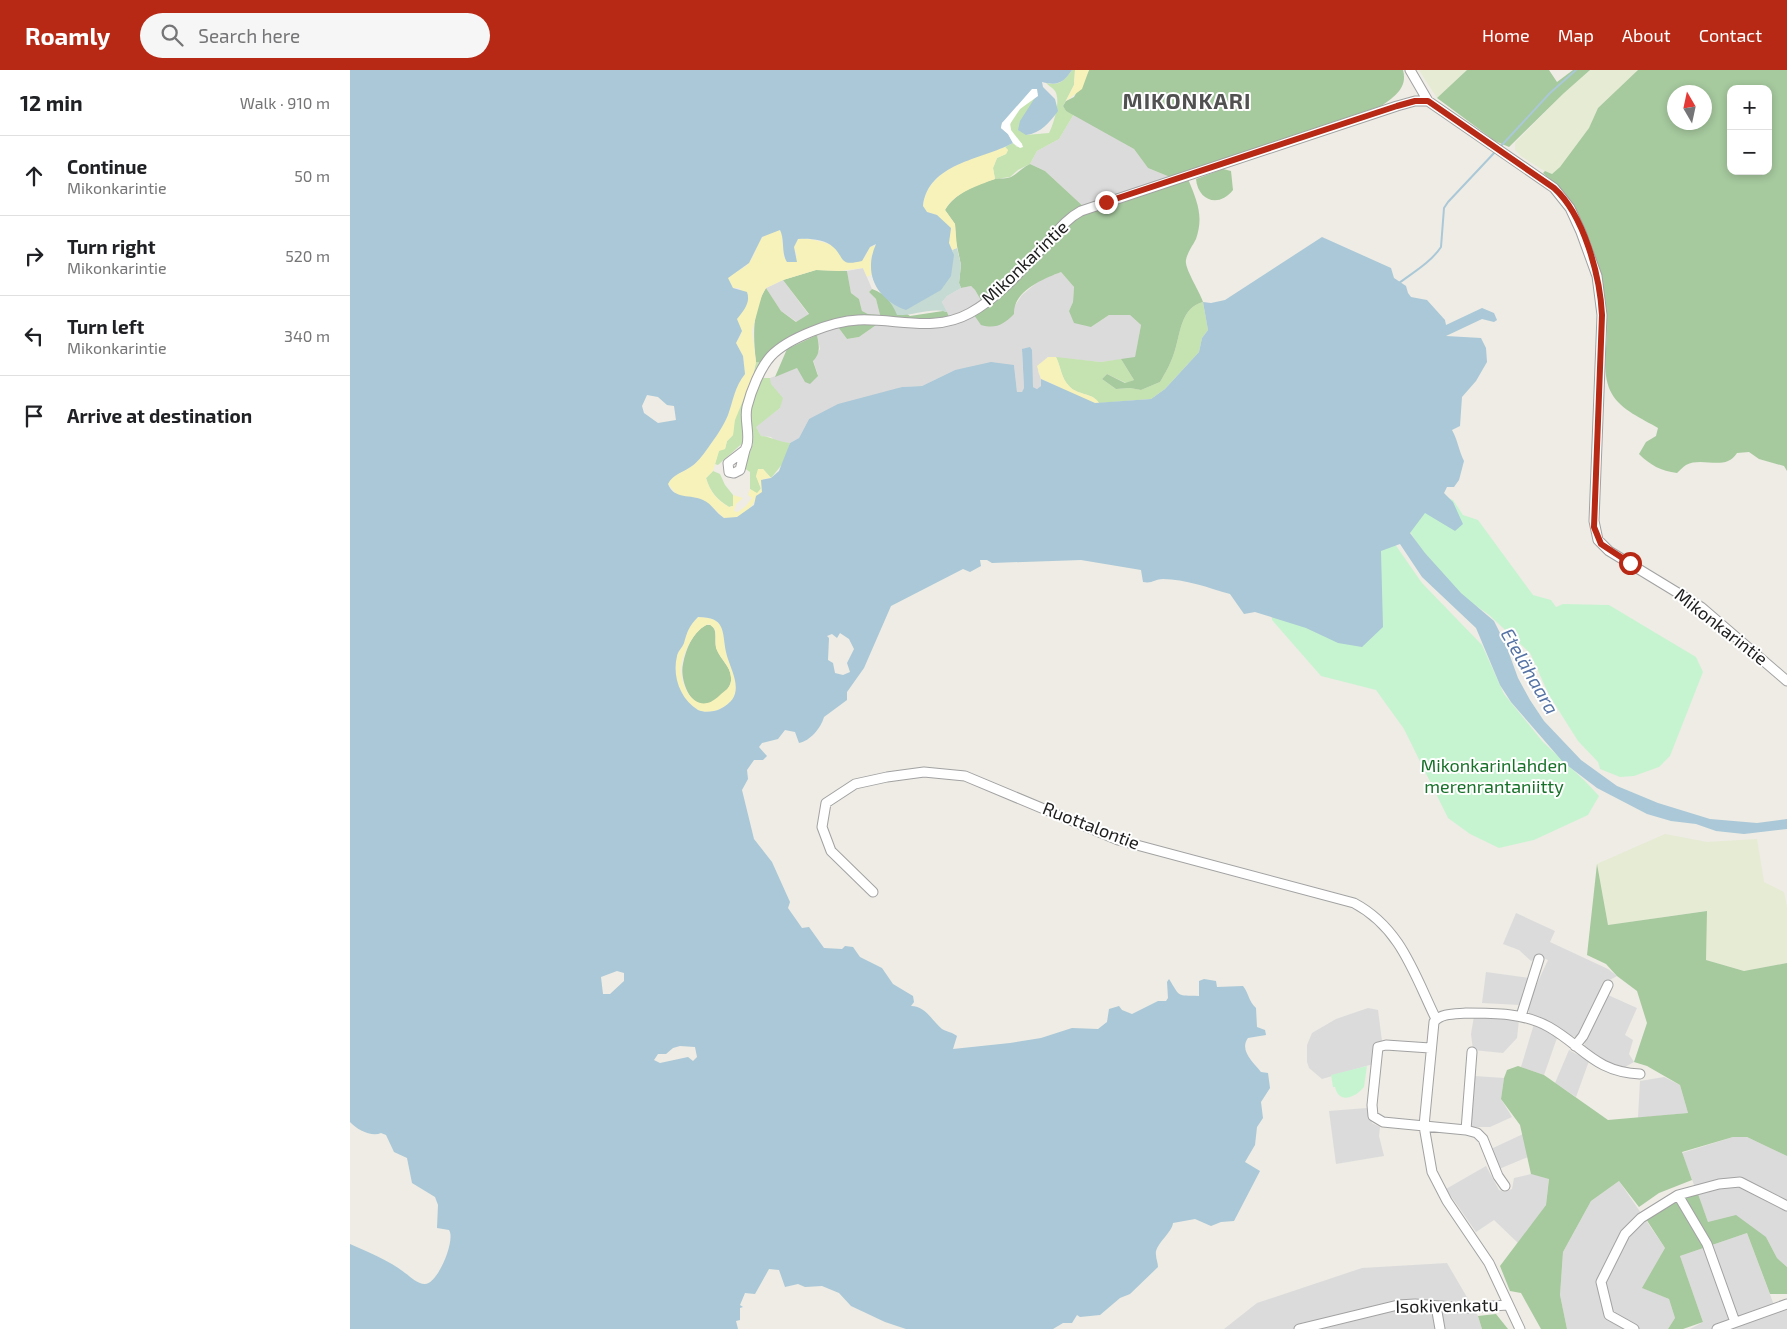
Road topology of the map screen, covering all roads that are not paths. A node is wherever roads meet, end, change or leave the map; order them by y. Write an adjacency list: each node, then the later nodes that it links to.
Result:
1 (1410, 70): 2 (street)
2 (1428, 101): 3 (street, Mikonkarintie); 4 (street, Mikonkarintie)
3 (745, 450)
4 (1787, 681)
5 (873, 892): 9 (street, Ruottalontie)
6 (1539, 959): 8 (street)
7 (1608, 985): 10 (street)
8 (1521, 1016): 9 (street); 10 (street)
9 (1436, 1019): 11 (street)
10 (1575, 1046): 13 (street)
11 (1430, 1048): 14 (street); 14 (street)
12 (1472, 1052): 15 (street)
13 (1640, 1074)
14 (1424, 1126): 15 (street); 19 (street)
15 (1466, 1130): 16 (street)
16 (1504, 1186)
17 (1678, 1195): 18 (street); 22 (street); 27 (street)
18 (1787, 1206)
19 (1507, 1304): 21 (street, Isokivenkatu); 26 (street)
20 (1787, 1304): 22 (street)
21 (1436, 1306): 23 (street, Isokivenkatu); 25 (street)
22 (1735, 1322): 28 (street)
23 (1338, 1325): 24 (street, Isokivenkatu)
24 (1299, 1329)
25 (1440, 1329)
26 (1520, 1329)
27 (1634, 1329)
28 (1717, 1329)

